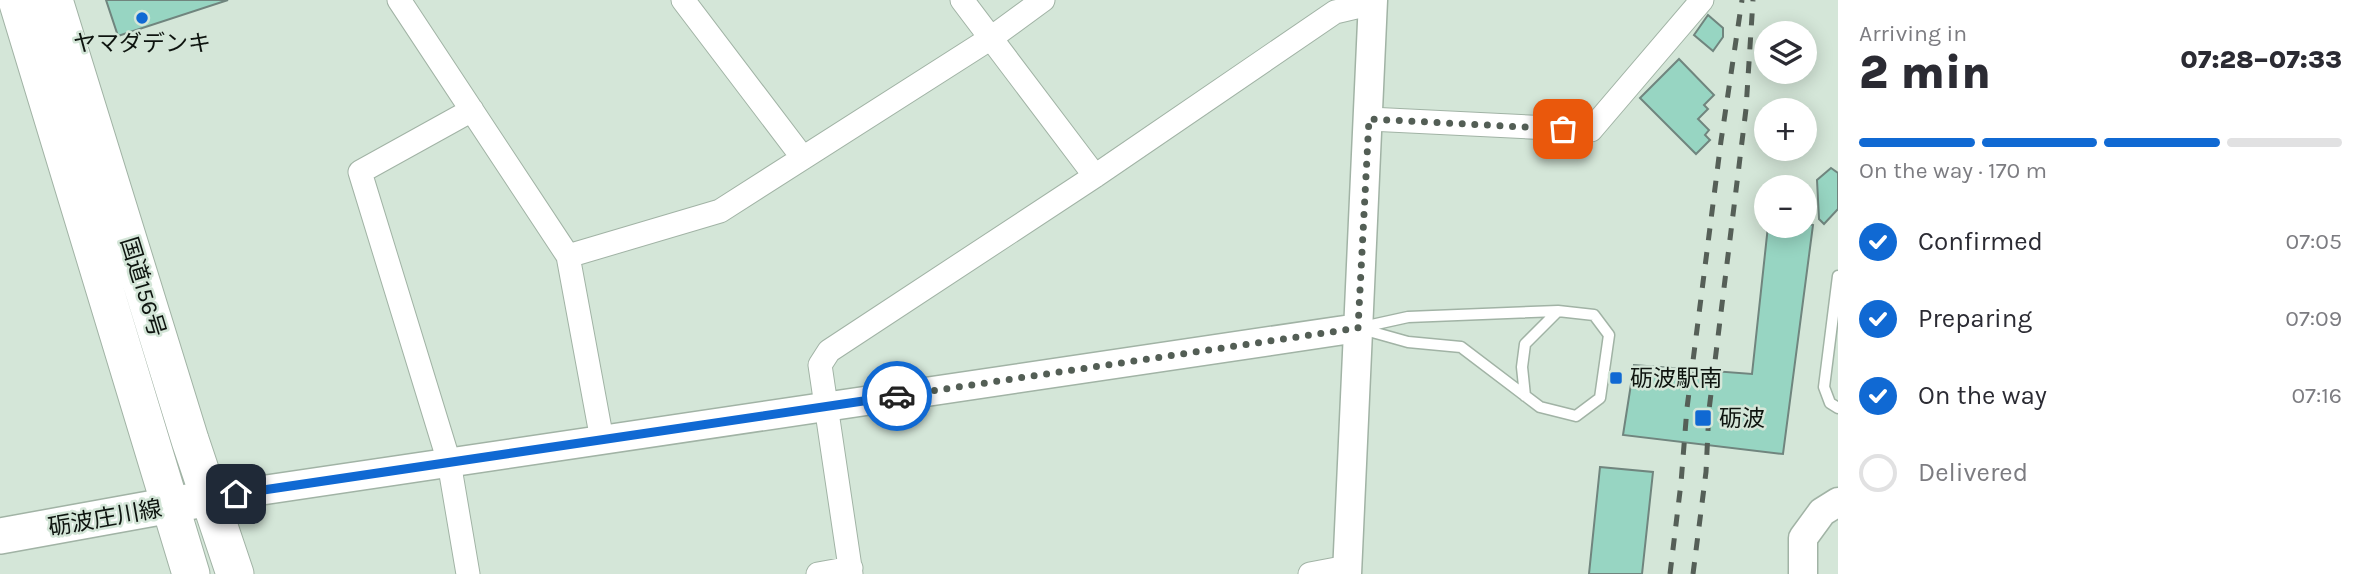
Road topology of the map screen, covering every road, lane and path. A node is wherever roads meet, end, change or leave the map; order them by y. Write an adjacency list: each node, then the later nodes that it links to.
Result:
1 (17, 0): 25 (highway, 国道156号)
2 (54, 0): 23 (highway, 国道156号)
3 (400, 0): 10 (street)
4 (683, 0): 12 (street)
5 (962, 0): 9 (street)
6 (1043, 0): 9 (street)
7 (1702, 0): 11 (street)
8 (1373, 1): 11 (street); 13 (street)
9 (991, 38): 12 (street); 13 (street)
10 (472, 110): 14 (street); 22 (street)
11 (1369, 119): 17 (street)
12 (803, 158): 14 (street)
13 (1096, 176): 19 (street)
14 (568, 257): 21 (street)
15 (1838, 276): 20 (lane)
16 (1558, 311): 17 (lane); 18 (lane); 18 (lane)
17 (1358, 328): 18 (lane); 19 (street); 28 (street)
18 (1525, 396)
19 (825, 407): 21 (street); 27 (street)
20 (1838, 408)
21 (602, 440): 22 (street)
22 (449, 462): 23 (street); 31 (street)
23 (210, 498): 25 (main road, 砺波庄川線); 30 (highway, 国道156号)
24 (1838, 502): 34 (street)
25 (170, 507): 26 (main road, 砺波庄川線); 29 (highway, 国道156号)
26 (0, 536)
27 (851, 571): 32 (street)
28 (1347, 571): 33 (street)
29 (191, 574)
30 (234, 574)
31 (468, 574)
32 (818, 574)
33 (1310, 574)
34 (1803, 574)

